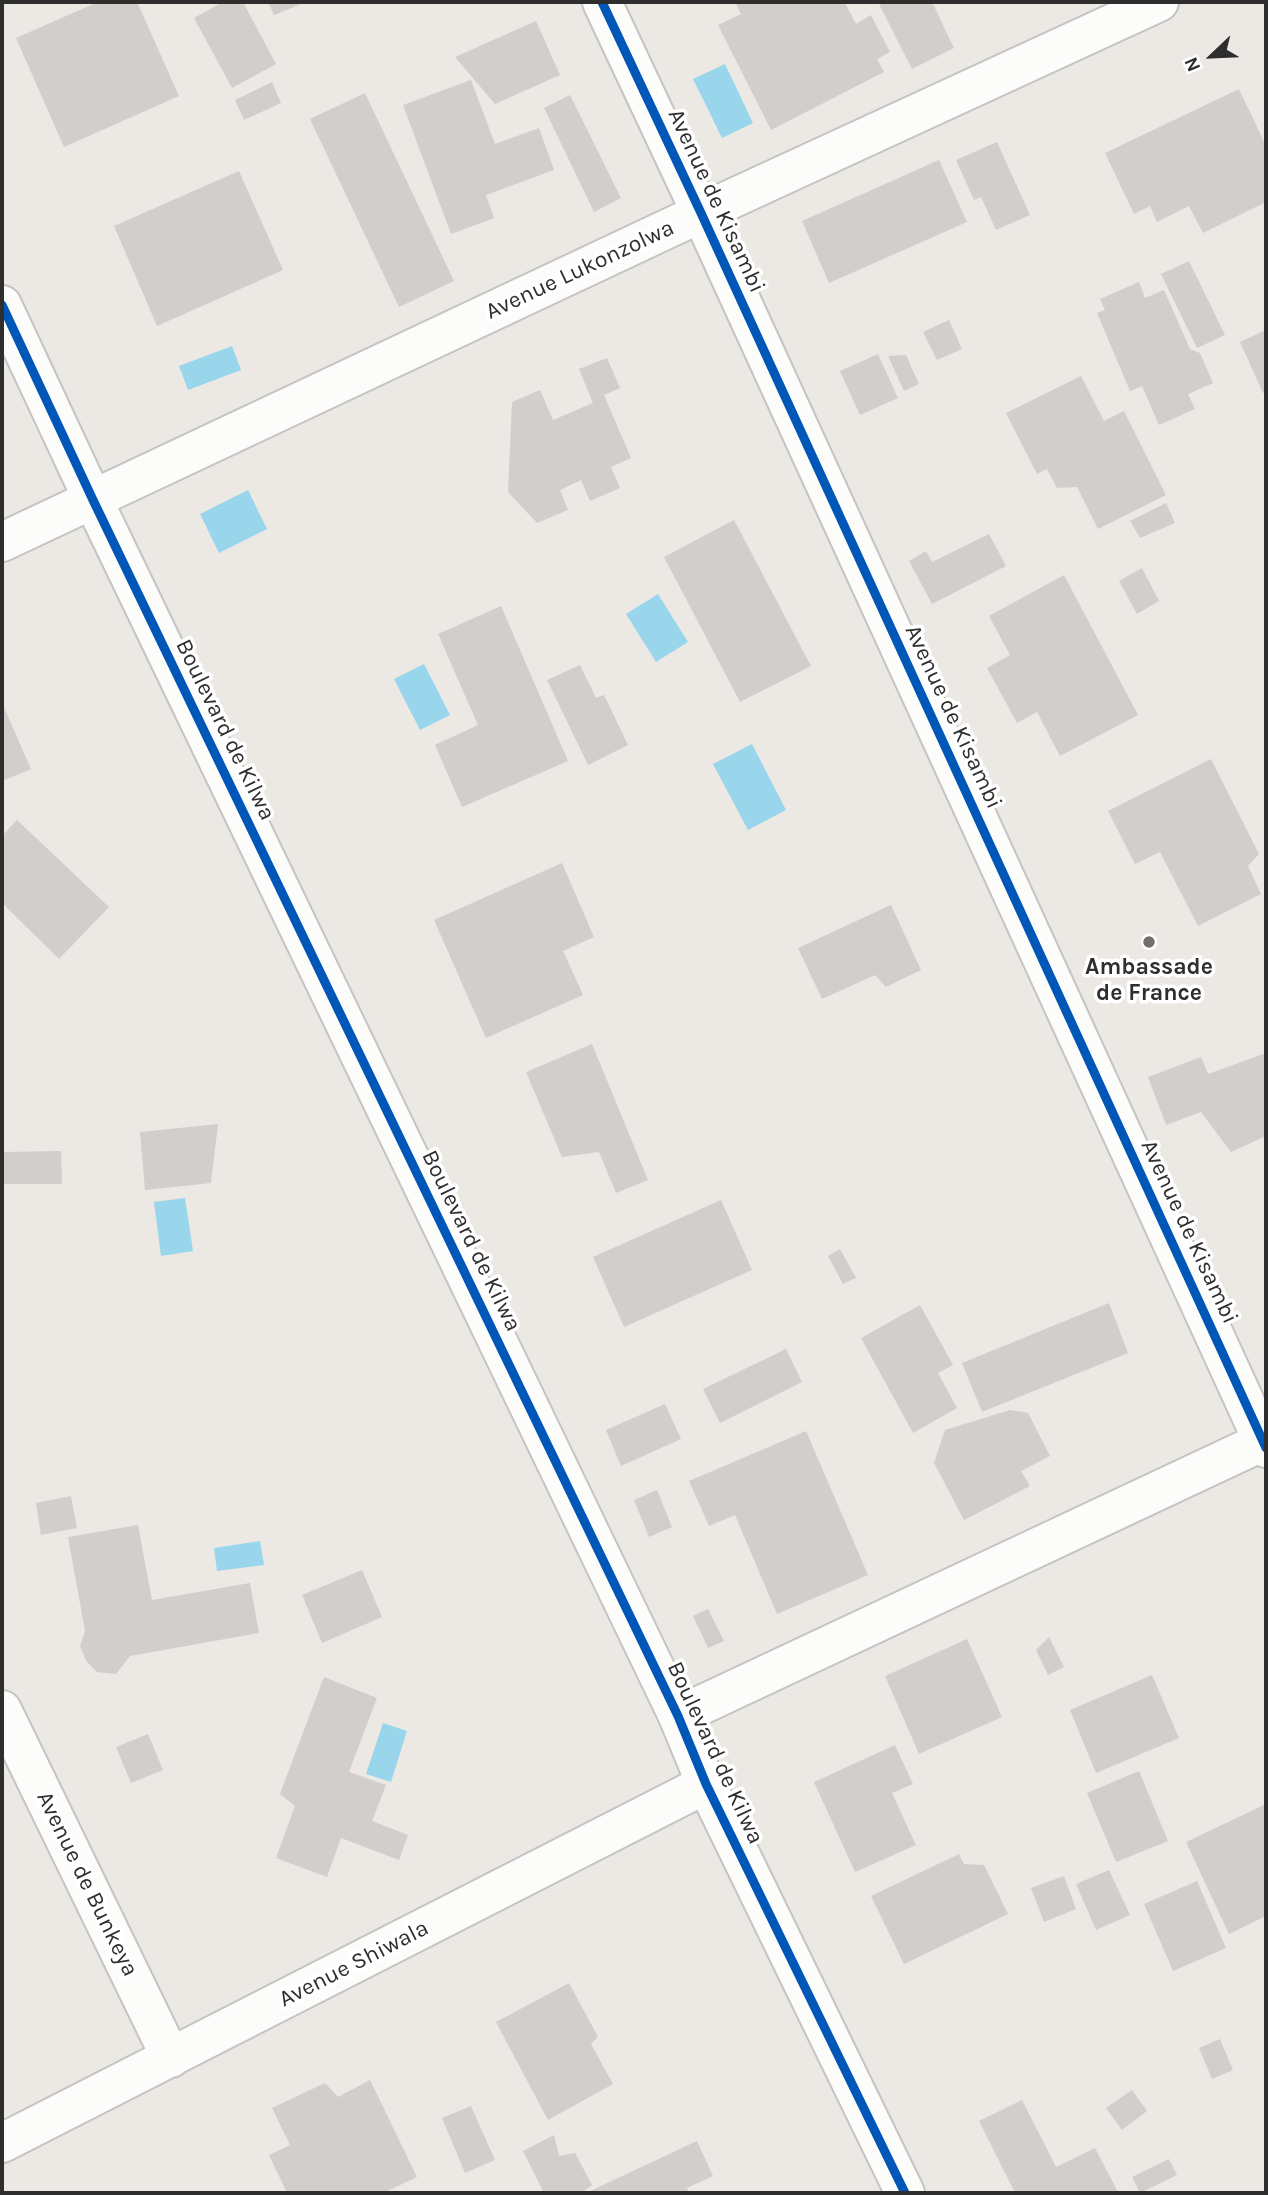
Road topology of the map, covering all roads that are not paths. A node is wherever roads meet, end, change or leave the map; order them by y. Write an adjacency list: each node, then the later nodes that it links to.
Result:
1 (602, 2): 3 (street, Avenue de Kisambi)
2 (1159, 2): 3 (street, Avenue Lukonzolwa)
3 (701, 213): 5 (street, Avenue Lukonzolwa); 7 (street, Avenue de Kisambi)
4 (2, 305): 5 (street, Boulevard de Kilwa)
5 (93, 500): 6 (street, Avenue Lukonzolwa); 9 (street, Boulevard de Kilwa)
6 (2, 542)
7 (1265, 1443): 9 (street)
8 (2, 1710): 11 (street, Avenue de Bunkeya)
9 (678, 1716): 10 (street, Boulevard de Kilwa)
10 (706, 1784): 11 (street, Avenue Shiwala); 13 (street, Boulevard de Kilwa)
11 (171, 2058): 12 (street, Avenue Shiwala)
12 (2, 2143)
13 (905, 2193)

